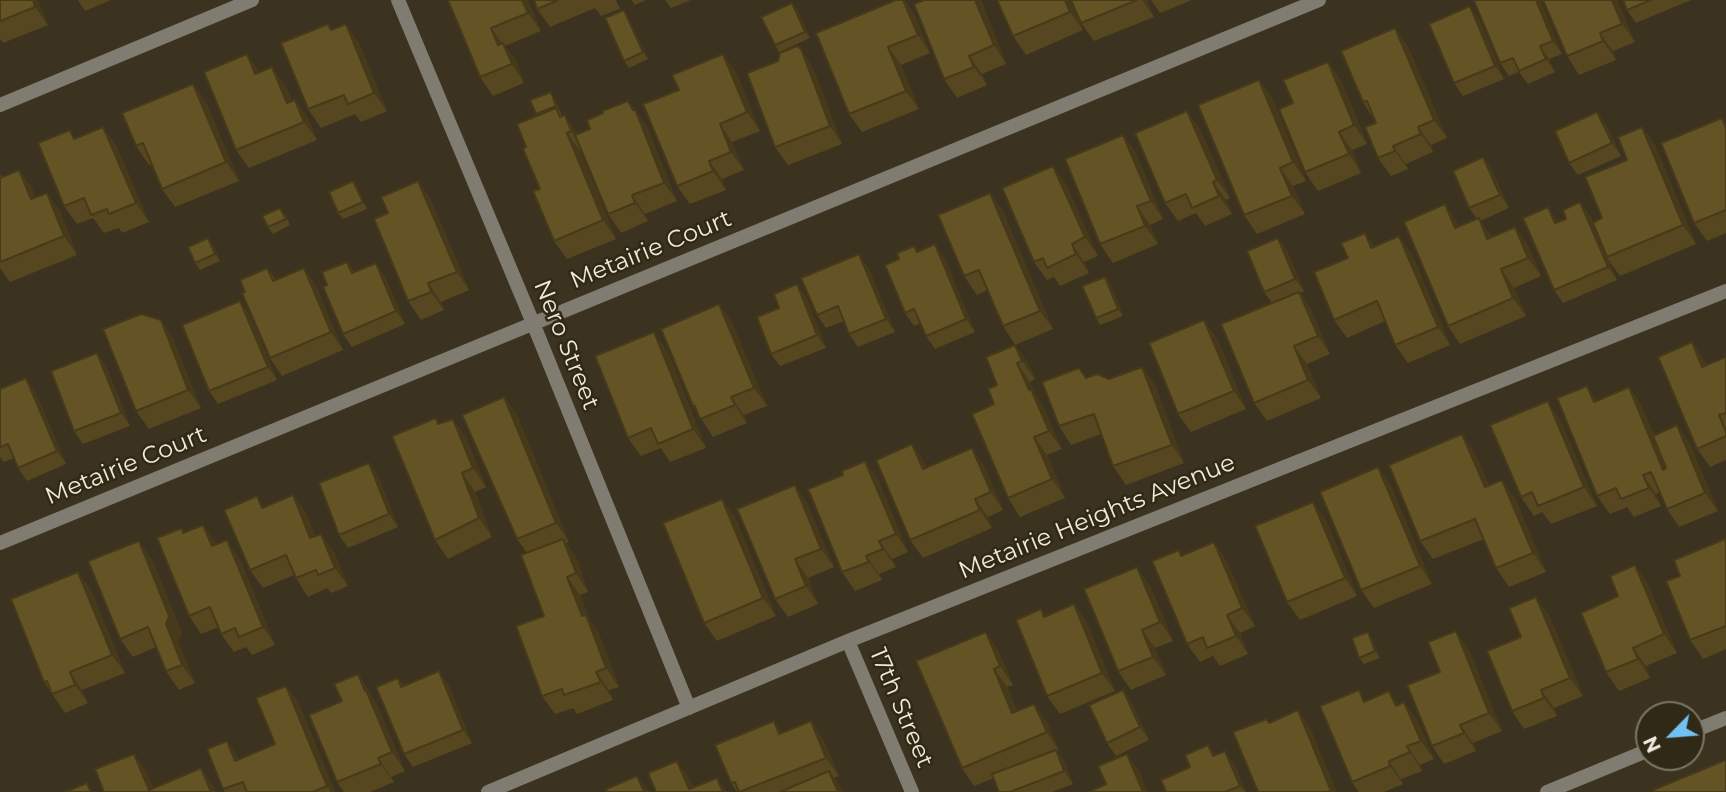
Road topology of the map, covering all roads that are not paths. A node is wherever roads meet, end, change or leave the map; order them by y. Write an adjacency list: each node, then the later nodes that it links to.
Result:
1 (252, 0): 4 (street)
2 (398, 0): 6 (street, Nero Street)
3 (1319, 0): 6 (street, Metairie Court)
4 (0, 105)
5 (1726, 291): 8 (street, Metairie Heights Avenue)
6 (533, 323): 7 (street, Metairie Court); 9 (street, Nero Street)
7 (0, 543)
8 (848, 641): 9 (street, Metairie Heights Avenue); 14 (street, 17th Street)
9 (689, 708): 13 (street, Metairie Heights Avenue)
10 (1726, 718): 11 (street)
11 (1705, 726)
12 (1635, 756): 15 (street)
13 (488, 792)
14 (912, 792)
15 (1547, 792)

